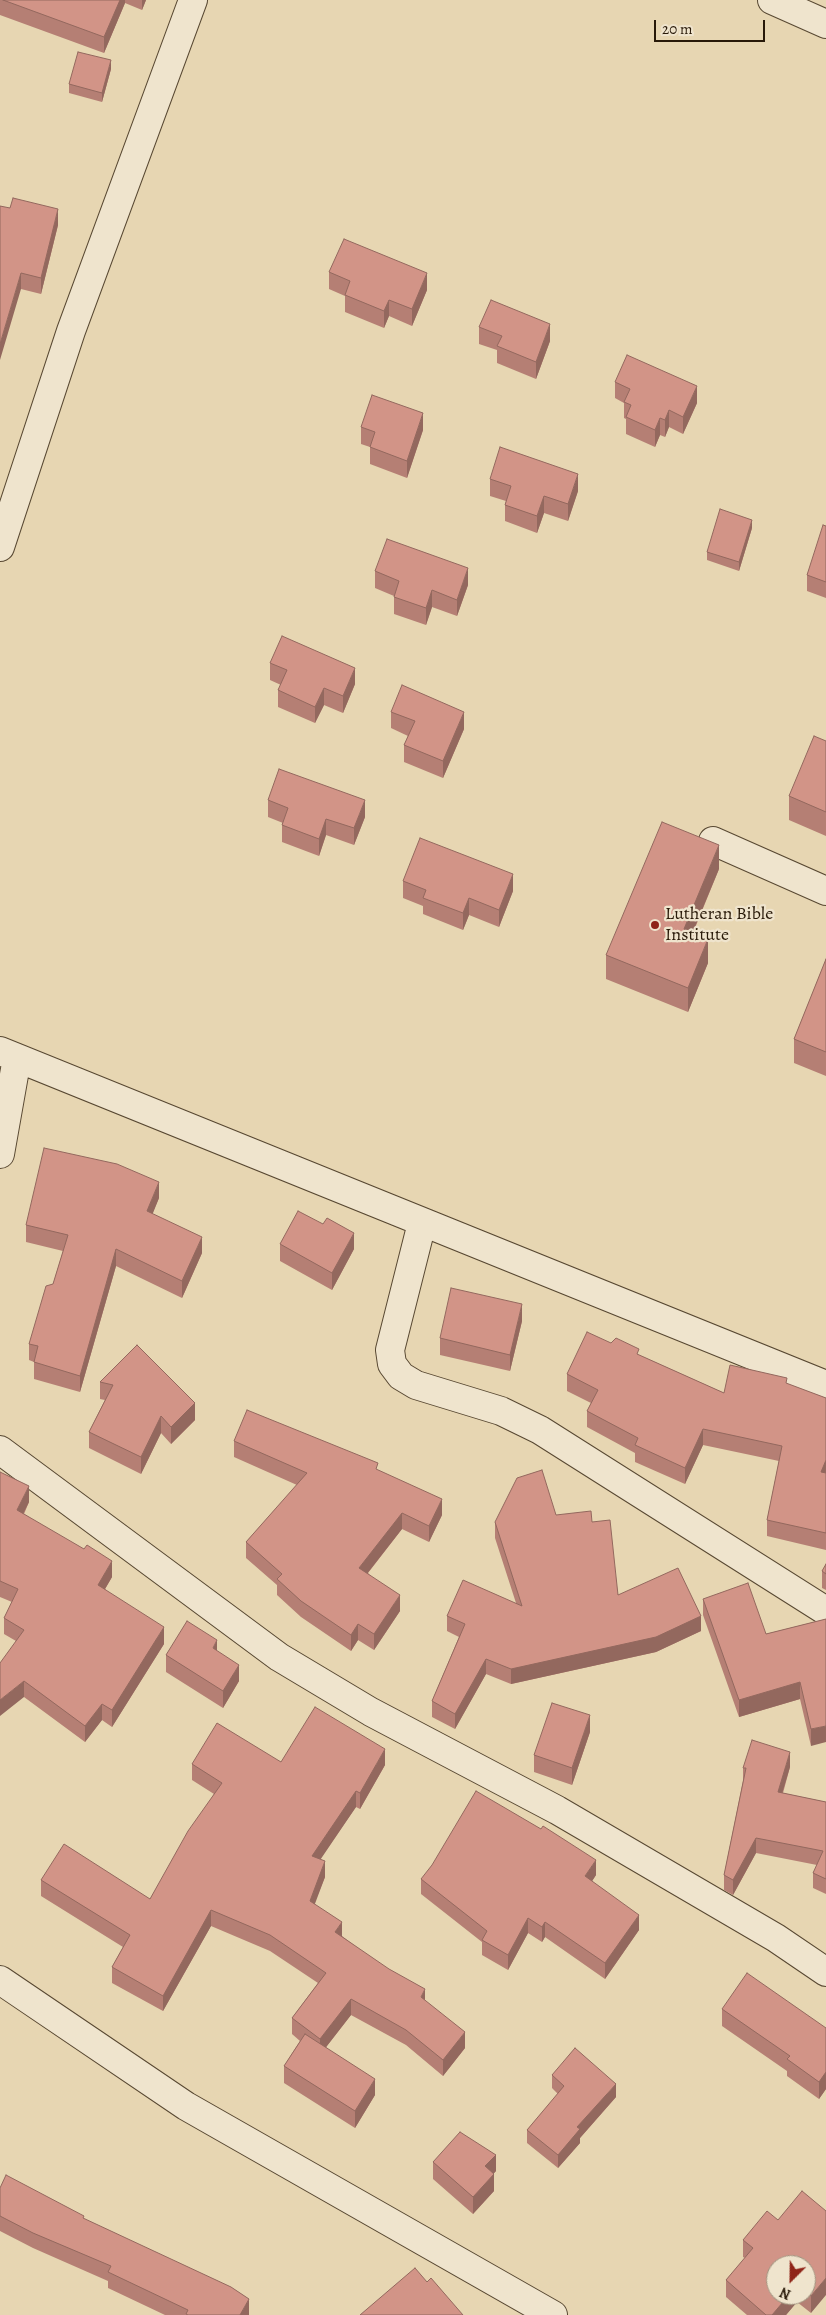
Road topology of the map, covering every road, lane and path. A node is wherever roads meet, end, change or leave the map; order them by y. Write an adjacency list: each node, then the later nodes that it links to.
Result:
1 (193, 0): 4 (street)
2 (772, 0): 3 (street)
3 (825, 19)
4 (0, 547)
5 (713, 841): 6 (street)
6 (826, 891)
7 (9, 1055): 8 (street); 9 (street)
8 (0, 1154)
9 (422, 1223): 10 (street); 12 (street)
10 (826, 1385)
11 (0, 1450): 13 (street)
12 (826, 1611)
13 (826, 1972)
14 (0, 1980): 15 (street)
15 (553, 2315)

